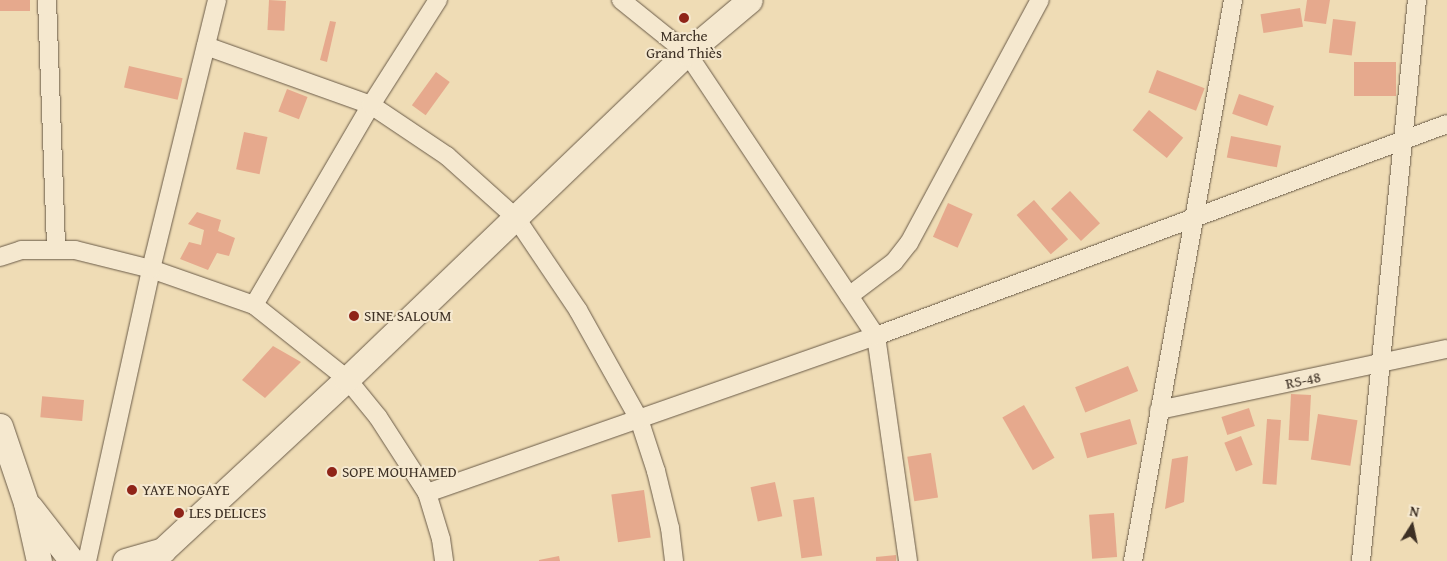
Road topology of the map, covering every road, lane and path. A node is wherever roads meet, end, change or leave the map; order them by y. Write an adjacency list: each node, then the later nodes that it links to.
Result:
1 (47, 0): 16 (street)
2 (217, 0): 9 (street)
3 (438, 0): 11 (street)
4 (621, 0): 10 (street)
5 (1040, 0): 19 (street)
6 (1233, 0): 15 (street)
7 (1418, 0): 13 (street)
8 (744, 2): 10 (street)
9 (206, 46): 11 (street); 18 (street)
10 (687, 53): 14 (street); 19 (street)
11 (371, 105): 14 (street); 20 (street)
12 (1447, 124): 13 (street)
13 (1402, 140): 15 (street); 23 (street)
14 (516, 218): 24 (street); 26 (street)
15 (1192, 219): 21 (street); 25 (street)
16 (56, 249): 17 (street); 18 (street)
17 (0, 257)
18 (151, 269): 20 (street); 33 (street)
19 (849, 296): 21 (street)
20 (254, 305): 24 (street)
21 (876, 336): 26 (street); 37 (street)
22 (1447, 349): 23 (street, RS-48)
23 (1380, 364): 25 (street, RS-48); 39 (street)
24 (347, 380): 28 (street); 30 (street)
25 (1159, 410): 38 (street)
26 (639, 419): 28 (street); 36 (street)
27 (0, 426): 29 (street)
28 (427, 494): 35 (street)
29 (26, 503): 31 (street); 32 (street)
30 (157, 556): 34 (street)
31 (39, 561)
32 (72, 561)
33 (87, 561)
34 (125, 561)
35 (444, 561)
36 (674, 561)
37 (908, 561)
38 (1133, 561)
39 (1361, 561)

